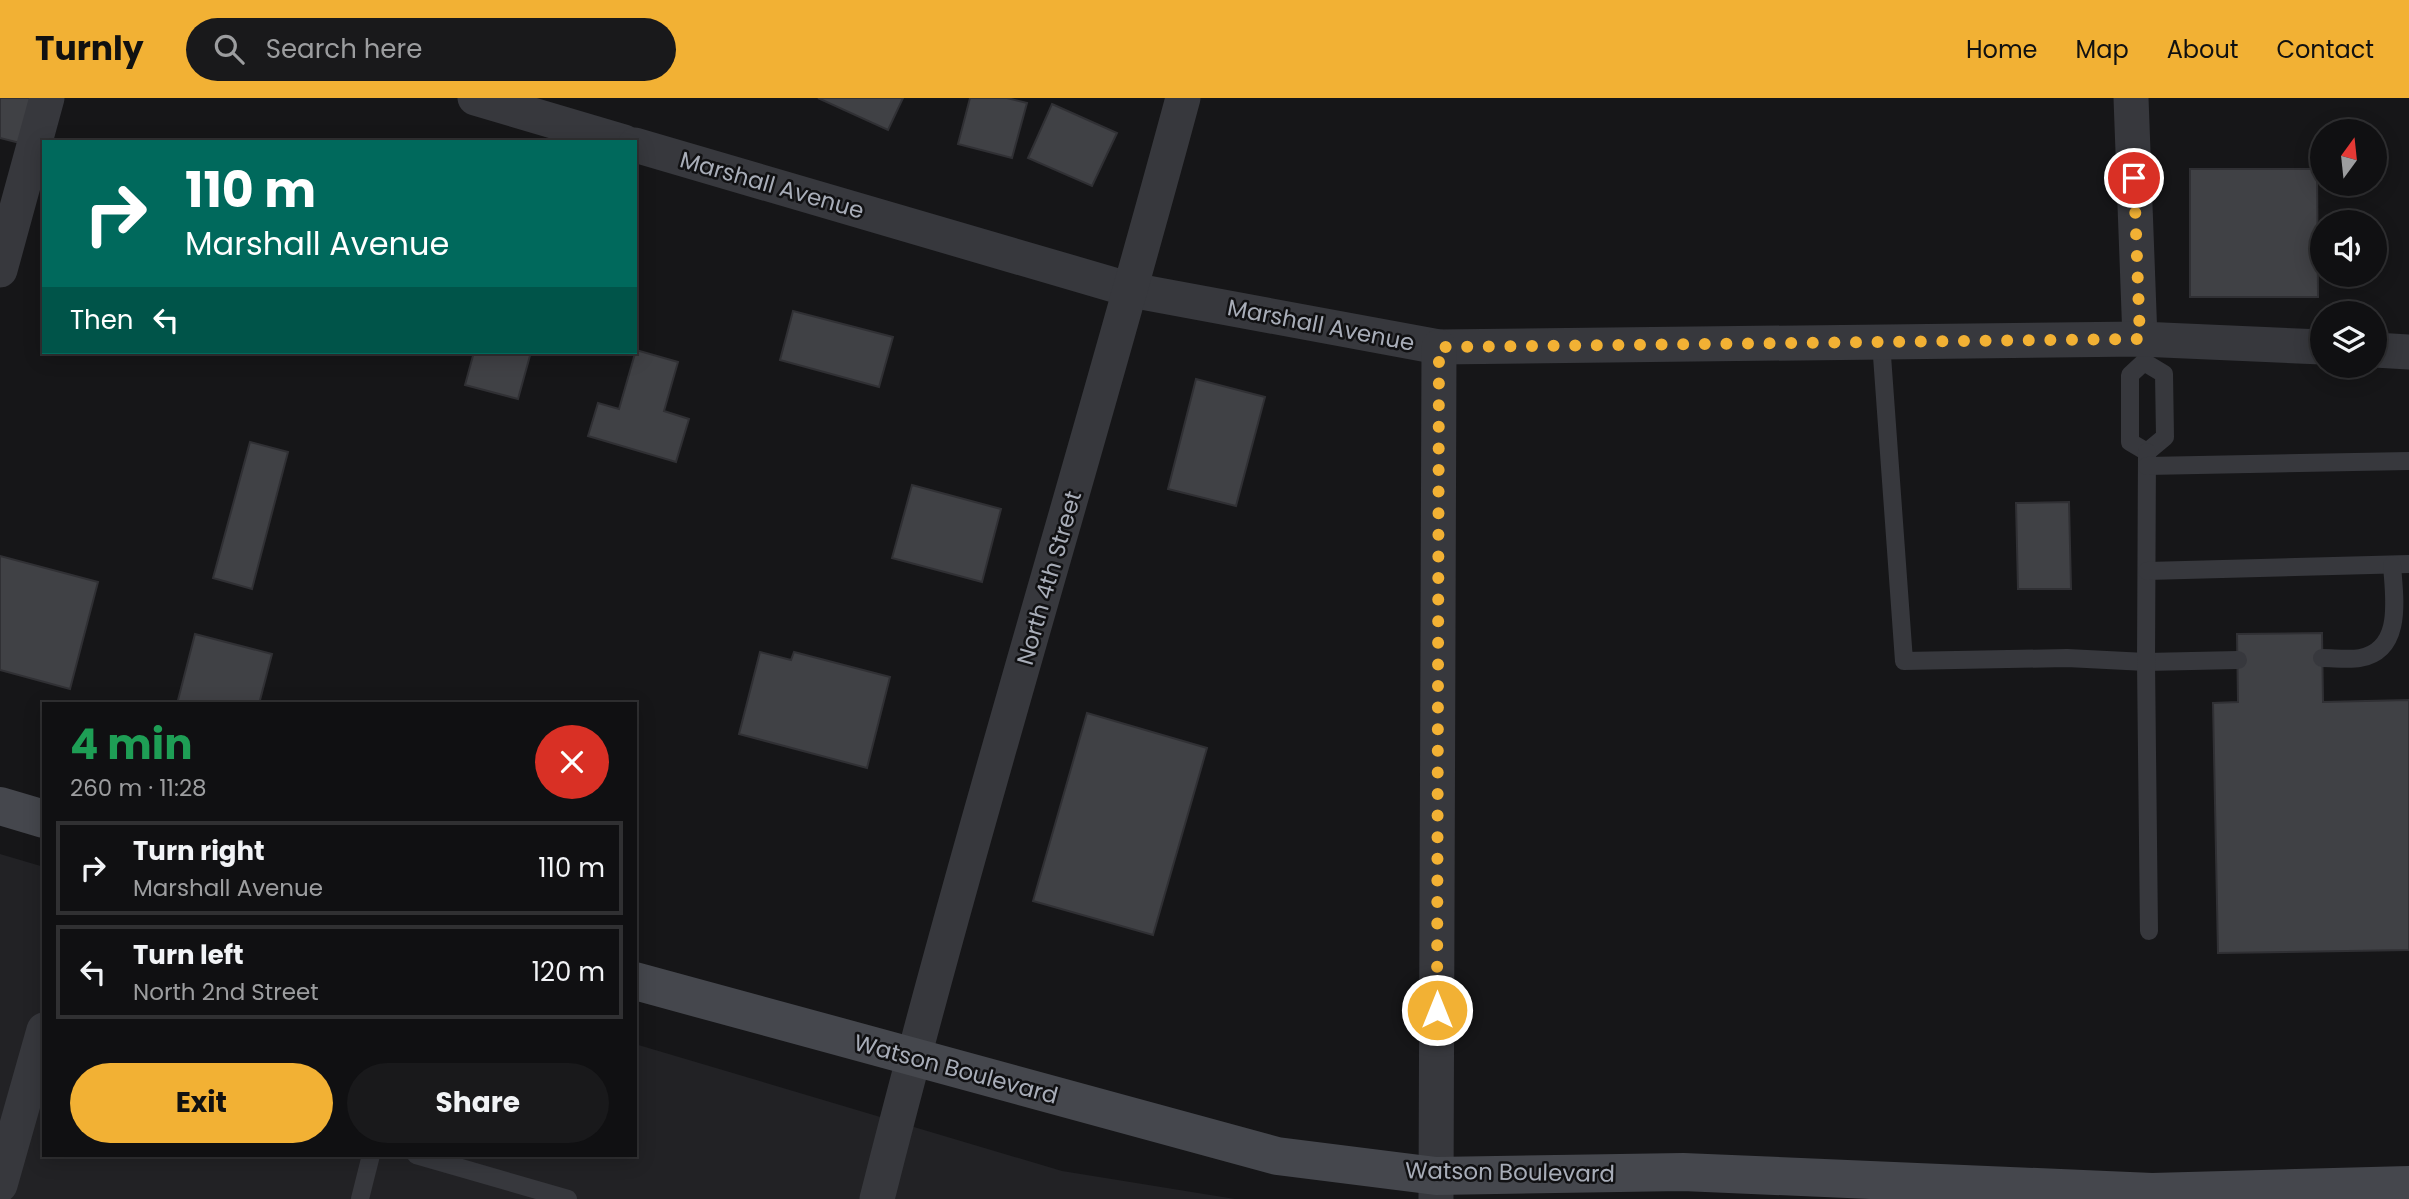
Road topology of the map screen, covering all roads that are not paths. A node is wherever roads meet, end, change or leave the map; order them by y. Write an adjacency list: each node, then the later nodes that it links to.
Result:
1 (47, 98): 7 (street)
2 (475, 98): 5 (street)
3 (1183, 98): 8 (street, North 4th Street)
4 (2131, 98): 12 (street)
5 (617, 140)
6 (637, 146): 8 (street, Marshall Avenue)
7 (0, 270)
8 (1131, 290): 10 (street, Marshall Avenue); 27 (street, North 4th Street)
9 (1881, 342): 10 (street, Marshall Avenue); 12 (street, Marshall Avenue); 21 (lane)
10 (1439, 347): 32 (street)
11 (2310, 347): 12 (street, Marshall Avenue)
12 (2142, 351): 15 (lane); 15 (lane)
13 (2387, 351): 14 (street)
14 (2409, 352)
15 (2147, 459): 16 (lane); 18 (lane)
16 (2409, 461)
17 (2400, 564): 18 (lane); 19 (lane)
18 (2147, 571): 21 (lane)
19 (2322, 658)
20 (2238, 660): 21 (lane)
21 (2146, 662): 24 (lane)
22 (0, 806): 23 (main road)
23 (42, 818)
24 (2149, 932)
25 (637, 982): 27 (main road, Watson Boulevard)
26 (42, 1037): 30 (street)
27 (912, 1057): 32 (main road, Watson Boulevard); 36 (street, North 4th Street)
28 (370, 1157): 34 (lane)
29 (423, 1157): 35 (lane)
30 (0, 1185)
31 (2409, 1185): 33 (main road, Watson Boulevard)
32 (1436, 1188): 33 (main road, Watson Boulevard)
33 (2152, 1195)
34 (360, 1199)
35 (568, 1199)
36 (877, 1199)

